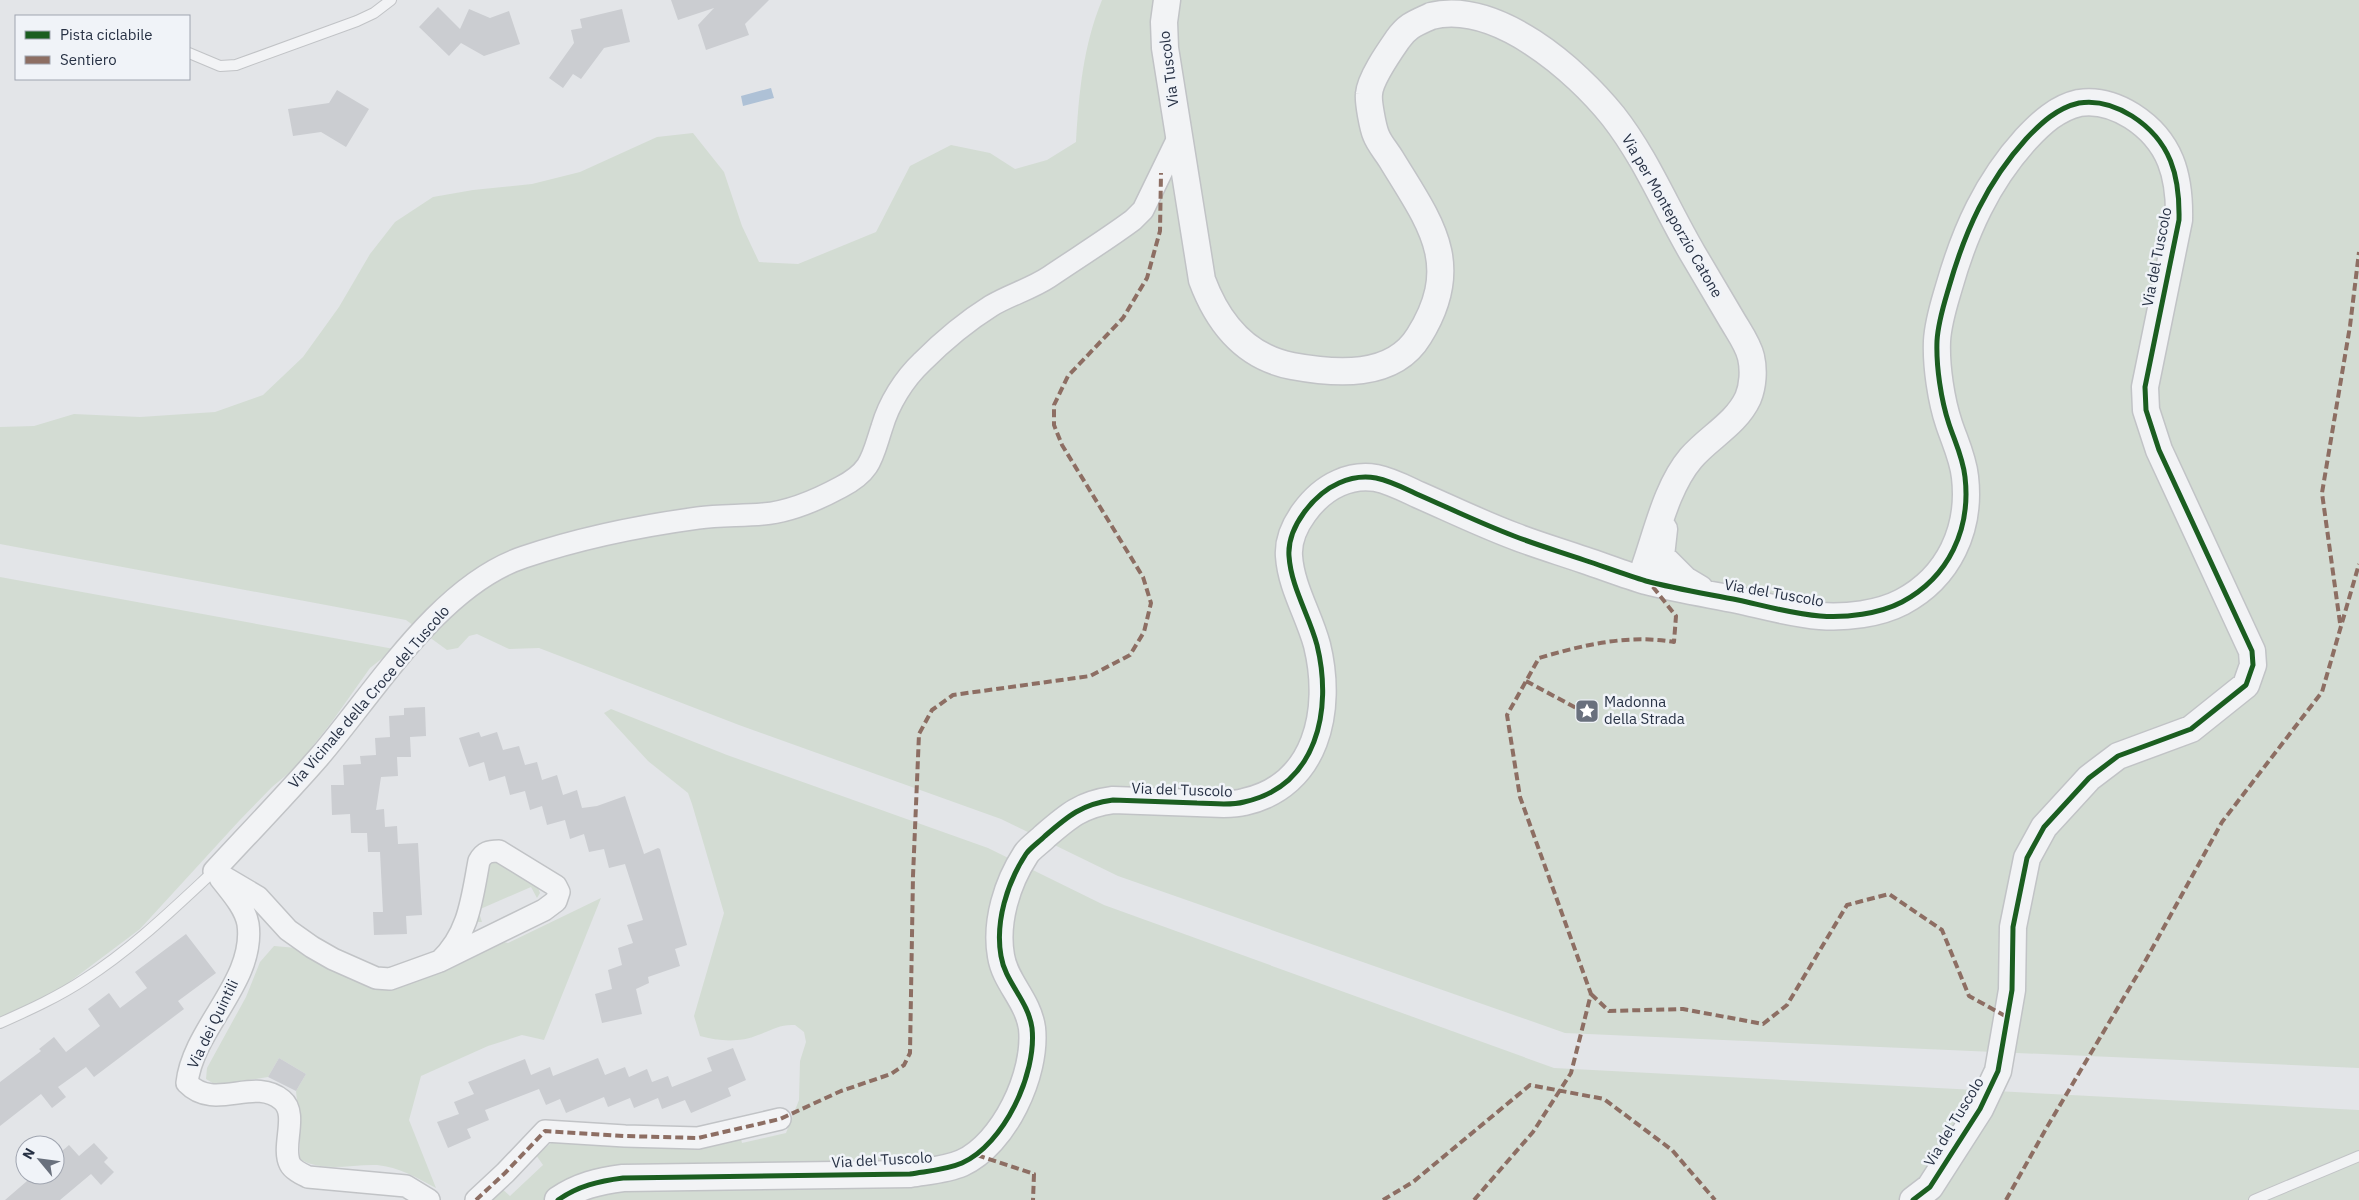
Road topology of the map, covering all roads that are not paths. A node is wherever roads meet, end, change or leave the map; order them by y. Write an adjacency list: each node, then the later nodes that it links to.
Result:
1 (391, 0): 3 (lane)
2 (1167, 0): 4 (street, Via Tuscolo)
3 (190, 53)
4 (1178, 138): 5 (street, Via per Monteporzio Catone); 9 (street, Via Vicinale della Croce del Tuscolo)
5 (1666, 508): 6 (street); 7 (street); 8 (street)
6 (1615, 570): 7 (street, Via del Tuscolo); 16 (street, Via del Tuscolo)
7 (1662, 584): 8 (street, Via del Tuscolo)
8 (1709, 594): 17 (street, Via del Tuscolo)
9 (214, 871): 10 (street); 11 (lane); 14 (street, Via dei Quintili)
10 (440, 961): 10 (street)
11 (0, 1023)
12 (780, 1119): 15 (street)
13 (2359, 1156): 18 (lane)
14 (429, 1200)
15 (476, 1200)
16 (558, 1200)
17 (1913, 1200)
18 (2254, 1200)

